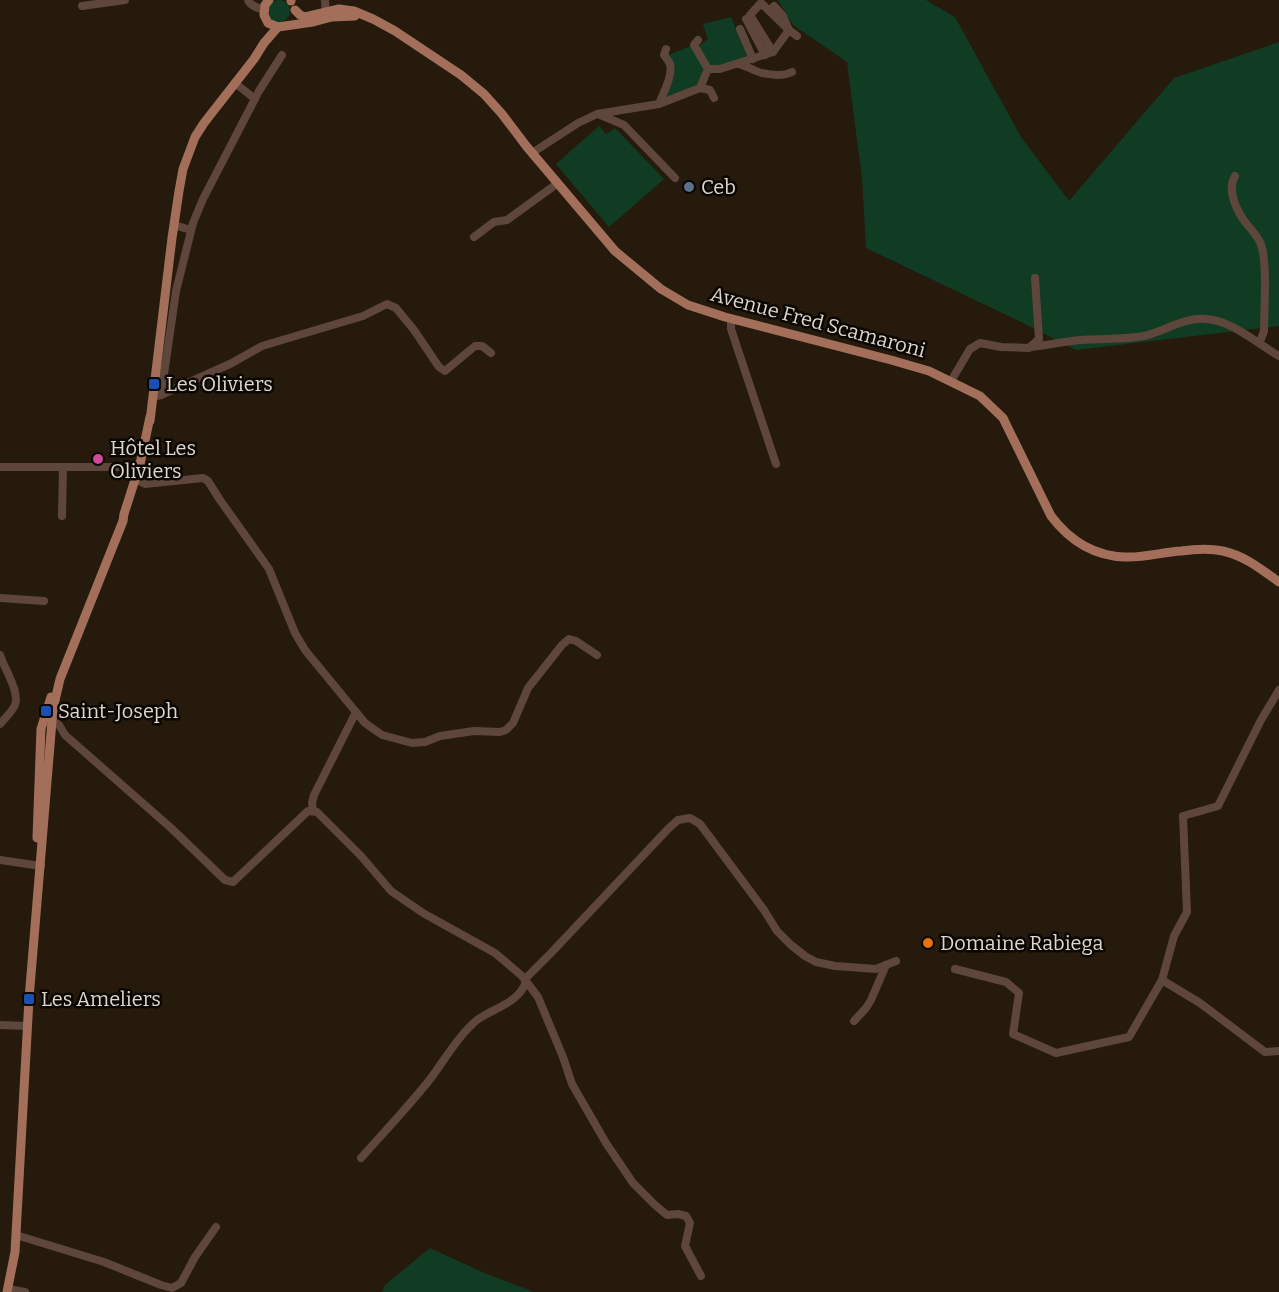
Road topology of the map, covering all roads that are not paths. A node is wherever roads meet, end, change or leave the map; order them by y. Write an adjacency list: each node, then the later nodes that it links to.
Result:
1 (125, 0): 6 (street)
2 (248, 0): 8 (street)
3 (269, 0): 8 (main road)
4 (325, 0): 7 (street)
5 (291, 3): 7 (main road, Avenue Fred Scamaroni); 12 (main road)
6 (82, 6)
7 (327, 11): 9 (main road, Avenue Fred Scamaroni); 11 (street)
8 (265, 15): 12 (main road); 17 (main road)
9 (363, 16): 11 (main road, Avenue Fred Scamaroni); 31 (main road, Avenue Fred Scamaroni)
10 (746, 19): 19 (street)
11 (313, 22): 12 (main road, Avenue Fred Scamaroni)
12 (282, 26): 17 (main road)
13 (740, 29): 21 (street)
14 (789, 30): 15 (street); 19 (street); 19 (street)
15 (797, 36)
16 (698, 40): 23 (street)
17 (264, 43): 25 (main road)
18 (666, 49): 29 (street)
19 (769, 53): 21 (street)
20 (282, 55): 28 (street)
21 (753, 59): 22 (street)
22 (737, 64): 23 (street); 24 (street)
23 (708, 69): 26 (street)
24 (792, 72)
25 (235, 83): 28 (street); 35 (main road)
26 (700, 88): 27 (street); 29 (street)
27 (714, 98)
28 (255, 99): 36 (street)
29 (659, 104): 30 (street)
30 (597, 114): 31 (street); 33 (street)
31 (532, 153): 34 (main road, Avenue Fred Scamaroni)
32 (1235, 176): 40 (street)
33 (675, 178)
34 (558, 183): 37 (street); 39 (main road, Avenue Fred Scamaroni)
35 (174, 225): 36 (street); 45 (main road)
36 (191, 230): 45 (street)
37 (474, 237)
38 (1035, 278): 41 (street)
39 (731, 319): 44 (main road, Avenue Fred Scamaroni); 46 (street)
40 (1258, 342): 41 (street); 43 (street)
41 (1030, 347): 44 (street)
42 (491, 353): 45 (street)
43 (1279, 356)
44 (951, 381): 52 (main road, Avenue Fred Scamaroni)
45 (157, 396): 49 (main road)
46 (776, 464)
47 (0, 467): 48 (street)
48 (63, 467): 49 (street); 50 (street)
49 (141, 472): 51 (main road); 51 (main road); 60 (street)
50 (62, 516)
51 (123, 521): 57 (main road)
52 (1279, 582)
53 (0, 598): 54 (street)
54 (44, 601)
55 (0, 655): 62 (street)
56 (597, 655): 60 (street)
57 (60, 679): 59 (main road); 61 (main road)
58 (1279, 690): 70 (street)
59 (51, 698): 61 (street); 65 (main road)
60 (356, 712): 63 (street)
61 (52, 721): 63 (street); 65 (main road)
62 (0, 724)
63 (313, 811): 69 (street)
64 (0, 860): 65 (street)
65 (38, 865): 73 (main road)
66 (896, 961): 67 (street)
67 (886, 965): 69 (street); 71 (street)
68 (955, 969): 70 (street)
69 (525, 980): 75 (street); 78 (street)
70 (1162, 980): 74 (street)
71 (854, 1021)
72 (0, 1025): 73 (street)
73 (27, 1026): 77 (main road)
74 (1279, 1051)
75 (361, 1158)
76 (216, 1227): 77 (street)
77 (16, 1235): 79 (main road)
78 (701, 1276)
79 (8, 1290): 80 (street)
80 (25, 1292)

